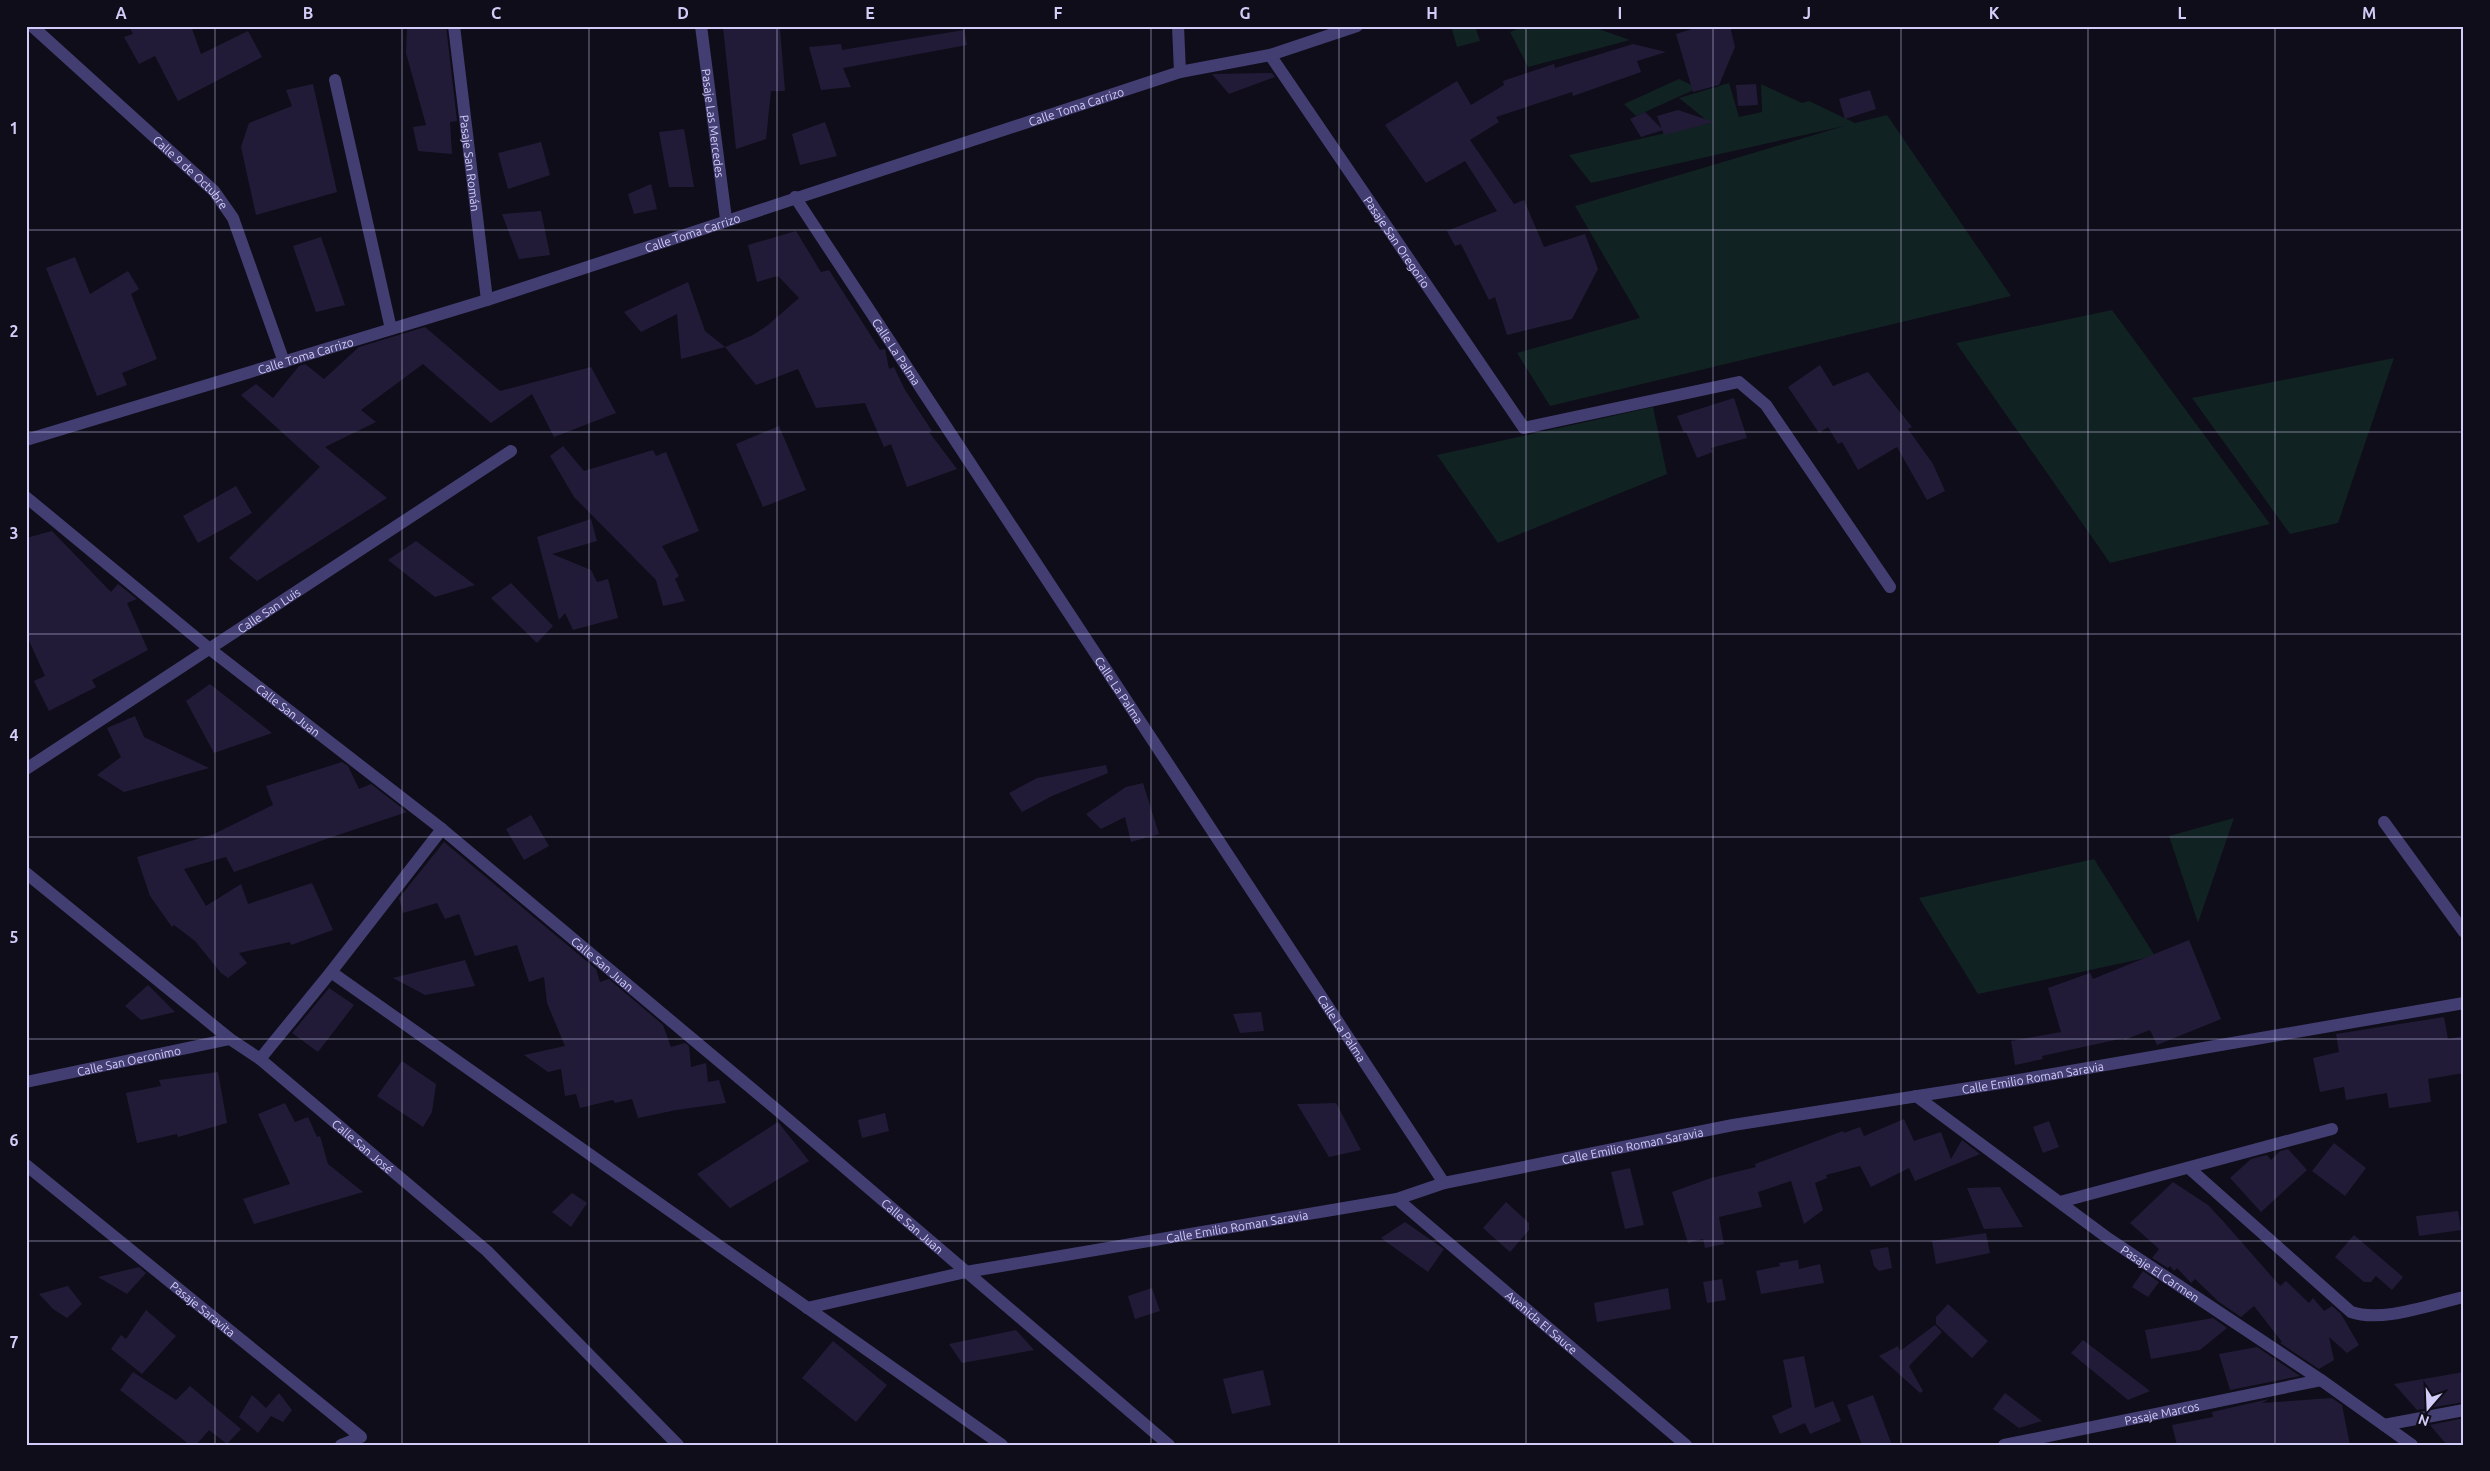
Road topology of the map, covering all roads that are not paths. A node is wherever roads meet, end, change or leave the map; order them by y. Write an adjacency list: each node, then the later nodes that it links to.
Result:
1 (32, 26): 13 (street, Calle 9 de Octubre)
2 (454, 26): 11 (street, Pasaje San Román)
3 (701, 26): 10 (street, Pasaje Las Mercedes)
4 (1178, 26): 7 (street)
5 (1357, 26): 6 (street, Calle Toma Carrizo)
6 (1270, 55): 7 (street, Calle Toma Carrizo); 17 (street, Pasaje San Oregorio)
7 (1180, 72): 9 (street, Calle Toma Carrizo)
8 (335, 80): 12 (street)
9 (795, 196): 10 (street, Calle Toma Carrizo); 33 (street, Calle La Palma)
10 (726, 219): 11 (street, Calle Toma Carrizo)
11 (487, 300): 12 (street, Calle Toma Carrizo)
12 (390, 329): 13 (street, Calle Toma Carrizo)
13 (284, 362): 14 (street, Calle Toma Carrizo)
14 (26, 440)
15 (511, 451): 18 (street, Calle San Luis)
16 (26, 497): 18 (street, Calle San Juan)
17 (1890, 587)
18 (211, 650): 19 (street, Calle San Luis); 21 (street, Calle San Juan)
19 (26, 770)
20 (2384, 822): 23 (street)
21 (442, 829): 24 (street); 36 (street, Calle San Juan)
22 (26, 873): 26 (street, Calle San José)
23 (2464, 932)
24 (331, 972): 27 (street); 38 (street)
25 (2464, 1003): 29 (street, Calle Emilio Roman Saravia)
26 (230, 1039): 27 (street, Calle San José); 28 (street, Calle San Oeronimo)
27 (260, 1059): 43 (street, Calle San José)
28 (26, 1082)
29 (1916, 1096): 33 (street, Calle Emilio Roman Saravia); 35 (street, Pasaje El Carmen)
30 (2332, 1129): 32 (street)
31 (26, 1166): 42 (street, Pasaje Saravita)
32 (2190, 1169): 35 (street); 37 (street)
33 (1444, 1183): 34 (street, Calle Emilio Roman Saravia)
34 (1397, 1199): 36 (street, Calle Emilio Roman Saravia); 46 (street, Avenida El Sauce)
35 (2060, 1202): 39 (street, Pasaje El Carmen)
36 (966, 1272): 38 (street, Calle Emilio Roman Saravia); 45 (street, Calle San Juan)
37 (2464, 1296)
38 (807, 1308): 44 (street)
39 (2321, 1380): 41 (street, Pasaje El Carmen); 47 (street, Pasaje Marcos)
40 (2464, 1410): 41 (street)
41 (2384, 1425): 48 (street, Pasaje El Carmen)
42 (341, 1445)
43 (678, 1445)
44 (1002, 1445)
45 (1169, 1445)
46 (1686, 1445)
47 (2004, 1445)
48 (2412, 1445)

